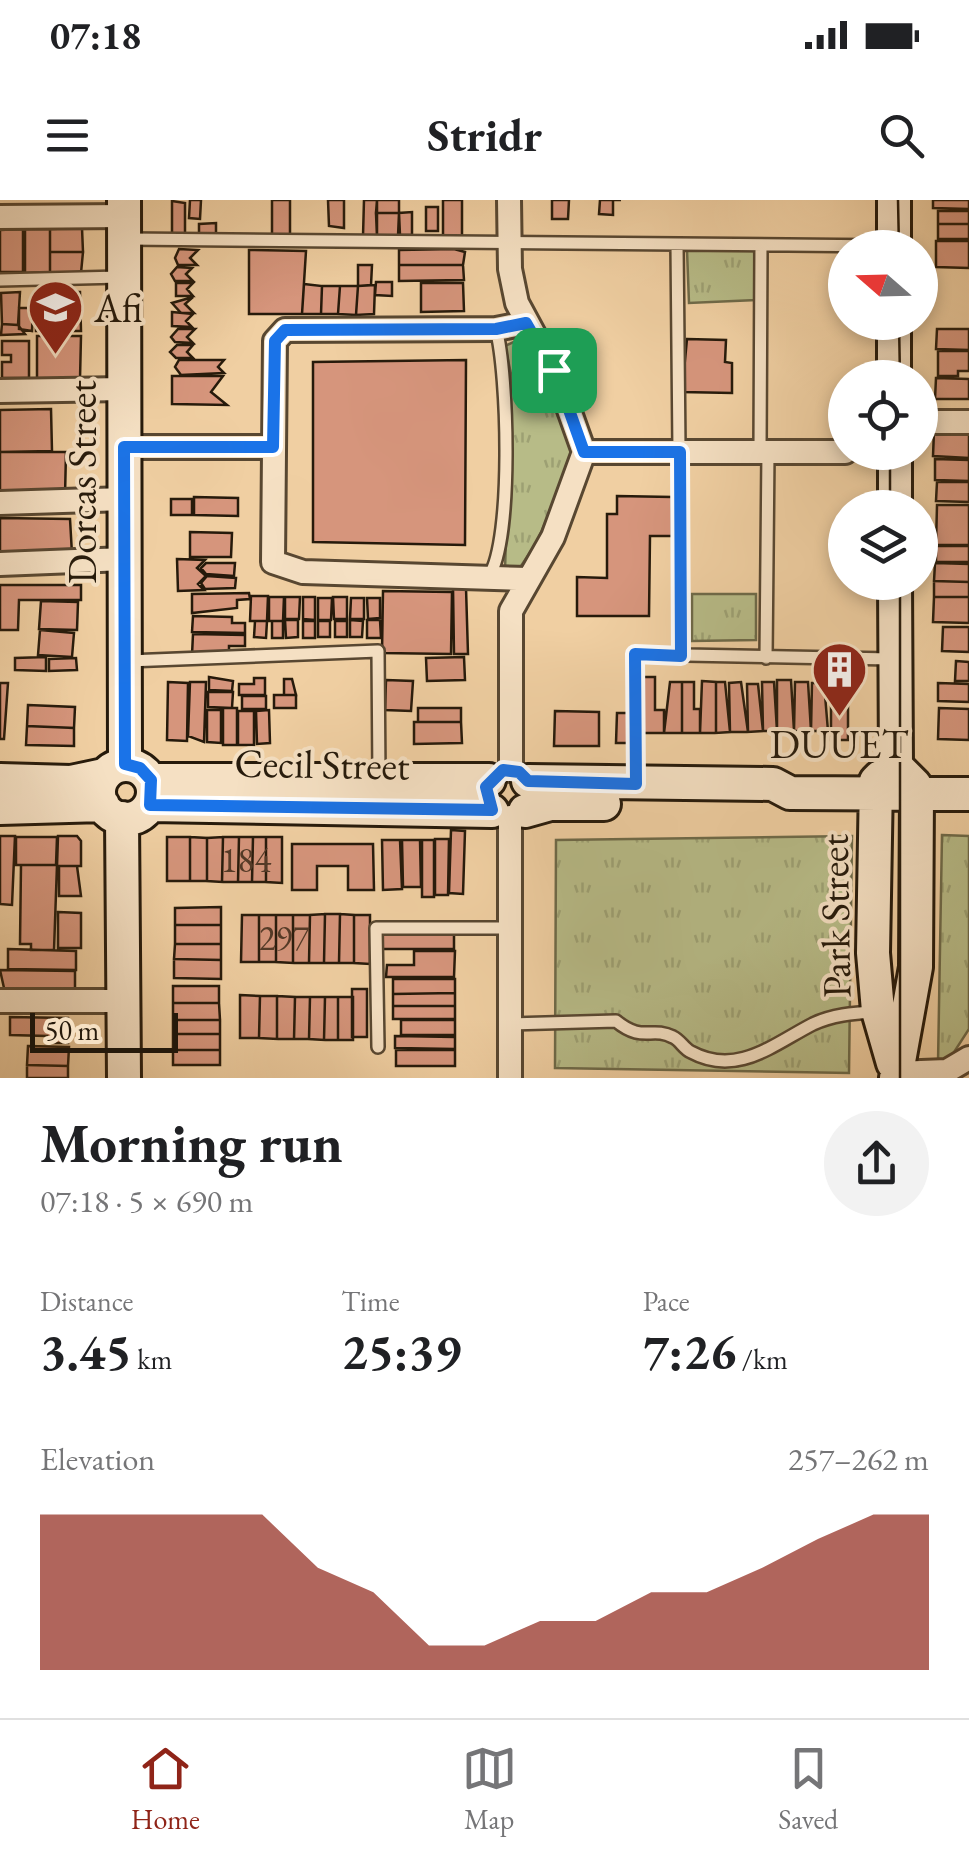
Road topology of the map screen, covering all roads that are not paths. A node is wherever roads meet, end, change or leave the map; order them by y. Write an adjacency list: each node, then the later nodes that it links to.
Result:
1 (509, 200): 6 (street)
2 (894, 200): 5 (street)
3 (0, 217): 4 (street)
4 (124, 218): 6 (lane); 10 (street, Dorcas Street)
5 (894, 230)
6 (508, 242): 7 (lane); 12 (street)
7 (677, 244): 8 (lane); 22 (lane)
8 (760, 245): 9 (lane); 20 (lane)
9 (828, 246)
10 (124, 276): 11 (lane); 14 (street, Dorcas Street)
11 (0, 280)
12 (526, 323): 13 (street); 21 (street)
13 (496, 329): 19 (street); 28 (lane)
14 (124, 389): 15 (street); 18 (street, Dorcas Street)
15 (0, 391)
16 (938, 422): 17 (street)
17 (969, 422)
18 (124, 447): 19 (street); 24 (street, Dorcas Street)
19 (273, 447): 28 (street)
20 (764, 451): 22 (street); 23 (street); 32 (lane)
21 (584, 452): 22 (street); 29 (street)
22 (680, 452): 31 (lane)
23 (828, 452)
24 (124, 500): 25 (street); 26 (street, Dorcas Street)
25 (0, 502)
26 (125, 559): 27 (street); 34 (street, Dorcas Street)
27 (0, 564)
28 (488, 576): 29 (street)
29 (528, 579): 45 (street)
30 (895, 600): 33 (street)
31 (681, 656): 32 (lane); 38 (lane)
32 (766, 658): 33 (lane)
33 (895, 659): 35 (street)
34 (125, 661): 37 (lane); 39 (street, Dorcas Street)
35 (896, 766): 42 (street, Park Street); 43 (street)
36 (0, 780): 39 (street, Cecil Street)
37 (379, 781): 41 (street, Cecil Street); 45 (street, Cecil Street)
38 (636, 784): 40 (street, Cecil Street); 45 (street, Cecil Street)
39 (126, 791): 41 (street, Cecil Street); 46 (street, Cecil Street); 49 (street, Dorcas Street)
40 (790, 793): 42 (street, Cecil Street); 45 (street, Cecil Street)
41 (278, 794): 45 (street, Cecil Street)
42 (875, 794): 43 (street, Cecil Street); 50 (street, Park Street)
43 (917, 794): 44 (street, Cecil Street); 54 (street, Park Street)
44 (969, 794)
45 (509, 795): 47 (street)
46 (0, 808)
47 (510, 928): 51 (street); 52 (lane)
48 (0, 1001): 49 (street)
49 (125, 1001): 55 (street, Dorcas Street)
50 (878, 1012): 51 (lane); 54 (street, Park Street)
51 (510, 1024): 56 (street)
52 (378, 1047)
53 (969, 1058): 54 (street)
54 (896, 1076)
55 (124, 1078)
56 (510, 1078)

